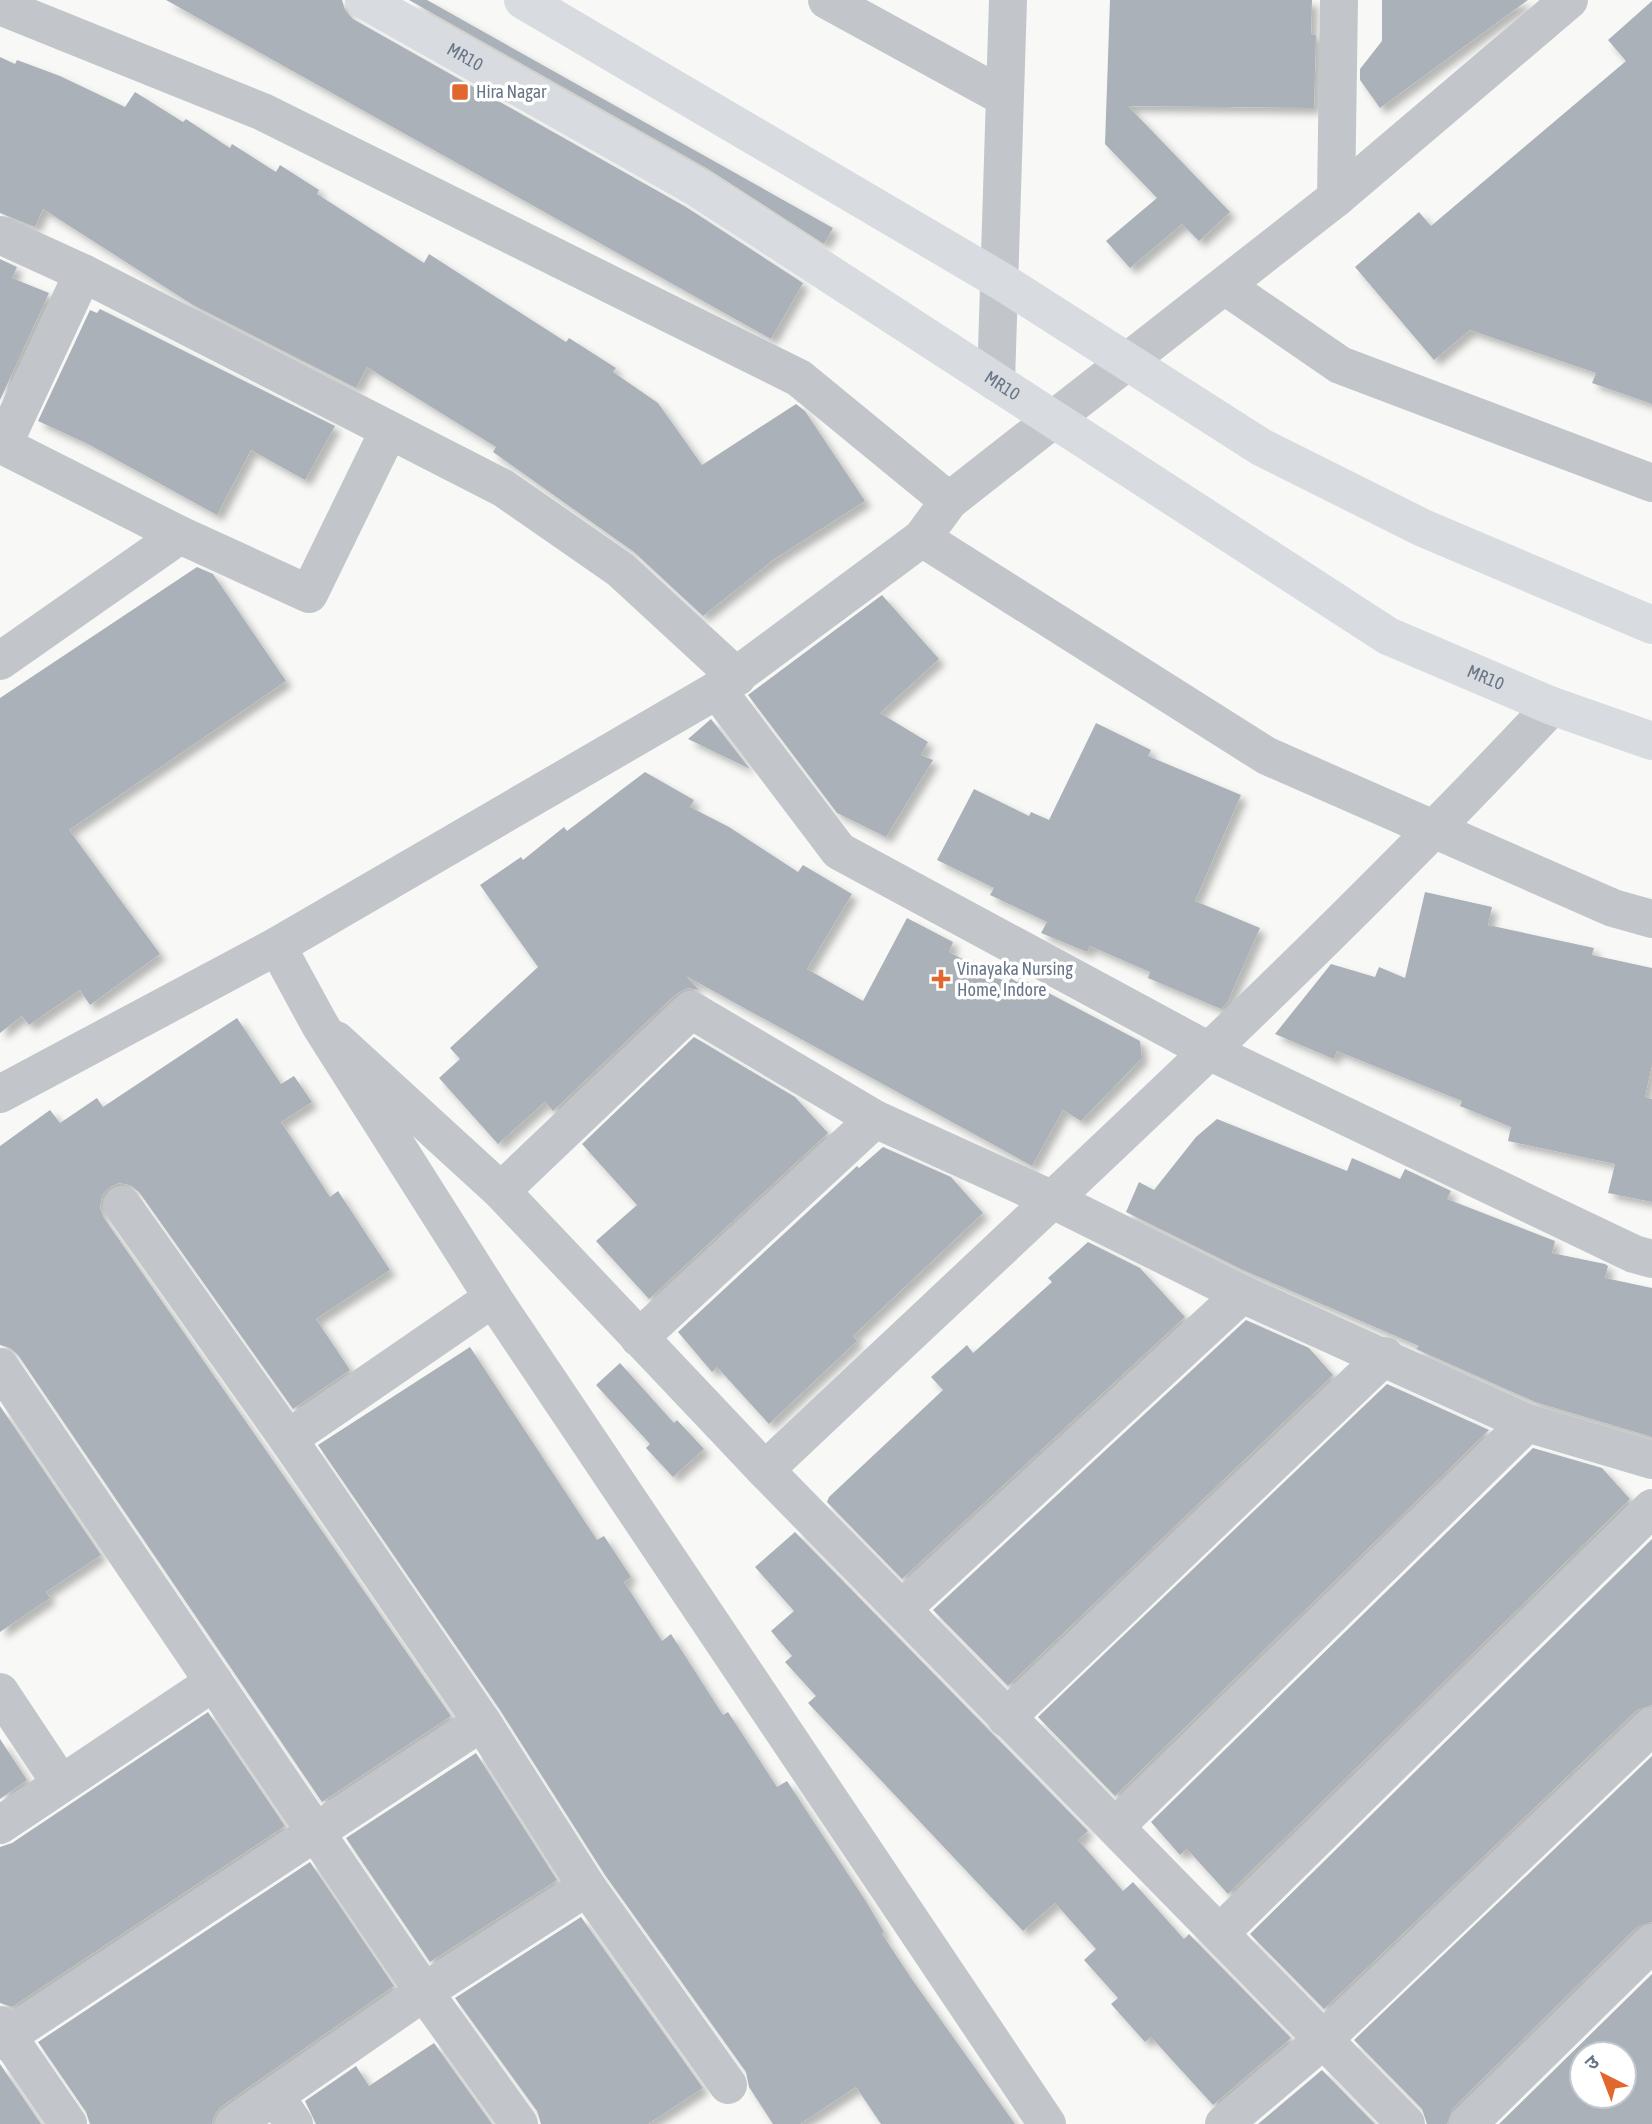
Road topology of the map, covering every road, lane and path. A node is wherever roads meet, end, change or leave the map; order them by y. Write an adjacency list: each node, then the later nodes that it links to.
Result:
1 (364, 0): 15 (main road, MR10)
2 (523, 0): 12 (main road)
3 (827, 0): 8 (street)
4 (1008, 0): 8 (street)
5 (1339, 0): 9 (street)
6 (1569, 0): 9 (street)
7 (0, 6): 20 (street)
8 (1004, 97): 12 (street)
9 (1336, 198): 13 (street)
10 (0, 234): 11 (street)
11 (83, 273): 17 (street); 18 (street)
12 (1001, 281): 14 (main road); 15 (street)
13 (1225, 286): 14 (street); 19 (street)
14 (1128, 361): 16 (street); 23 (main road)
15 (996, 382): 16 (main road, MR10)
16 (1055, 418): 20 (street); 26 (main road, MR10)
17 (389, 430): 21 (street); 25 (street)
18 (2, 445): 21 (street)
19 (1652, 483)
20 (949, 501): 22 (street)
21 (180, 535): 24 (street)
22 (922, 538): 25 (street); 28 (street)
23 (1652, 625)
24 (0, 661)
25 (727, 684): 30 (street); 32 (street)
26 (1552, 706): 27 (main road, MR10); 28 (street)
27 (1652, 741)
28 (1436, 830): 29 (street); 32 (street)
29 (1652, 919)
30 (277, 946): 31 (street); 33 (street)
31 (320, 1025): 35 (street); 40 (street)
32 (1209, 1051): 36 (street); 38 (street)
33 (0, 1094)
34 (876, 1119): 35 (street); 36 (street); 41 (street)
35 (501, 1191): 41 (street)
36 (1051, 1199): 39 (street); 47 (street)
37 (122, 1205): 45 (street)
38 (1652, 1259)
39 (1242, 1294): 42 (street); 49 (street)
40 (493, 1298): 45 (street); 70 (street)
41 (639, 1338): 47 (street)
42 (1385, 1356): 44 (street); 52 (street)
43 (0, 1367): 50 (street)
44 (1527, 1423): 46 (street); 57 (street)
45 (288, 1439): 53 (street)
46 (1652, 1460)
47 (765, 1470): 49 (street)
48 (1652, 1508): 60 (street)
49 (902, 1609): 52 (street)
50 (214, 1682): 55 (street); 58 (street)
51 (0, 1692): 55 (street)
52 (1006, 1718): 57 (street)
53 (482, 1722): 58 (street); 59 (street)
54 (1652, 1726): 64 (street)
55 (61, 1784): 56 (street)
56 (0, 1825)
57 (1116, 1826): 60 (street)
58 (317, 1831): 62 (street); 63 (street)
59 (587, 1887): 62 (street); 65 (street)
60 (1220, 1932): 64 (street)
61 (1652, 1943): 73 (street)
62 (424, 1992): 66 (street); 69 (street)
63 (3, 2034): 67 (street)
64 (1323, 2040): 71 (street); 72 (street)
65 (728, 2085)
66 (284, 2110): 68 (street)
67 (68, 2124)
68 (234, 2124)
69 (519, 2124)
70 (1047, 2124)
71 (1224, 2124)
72 (1406, 2124)
73 (1468, 2124)

